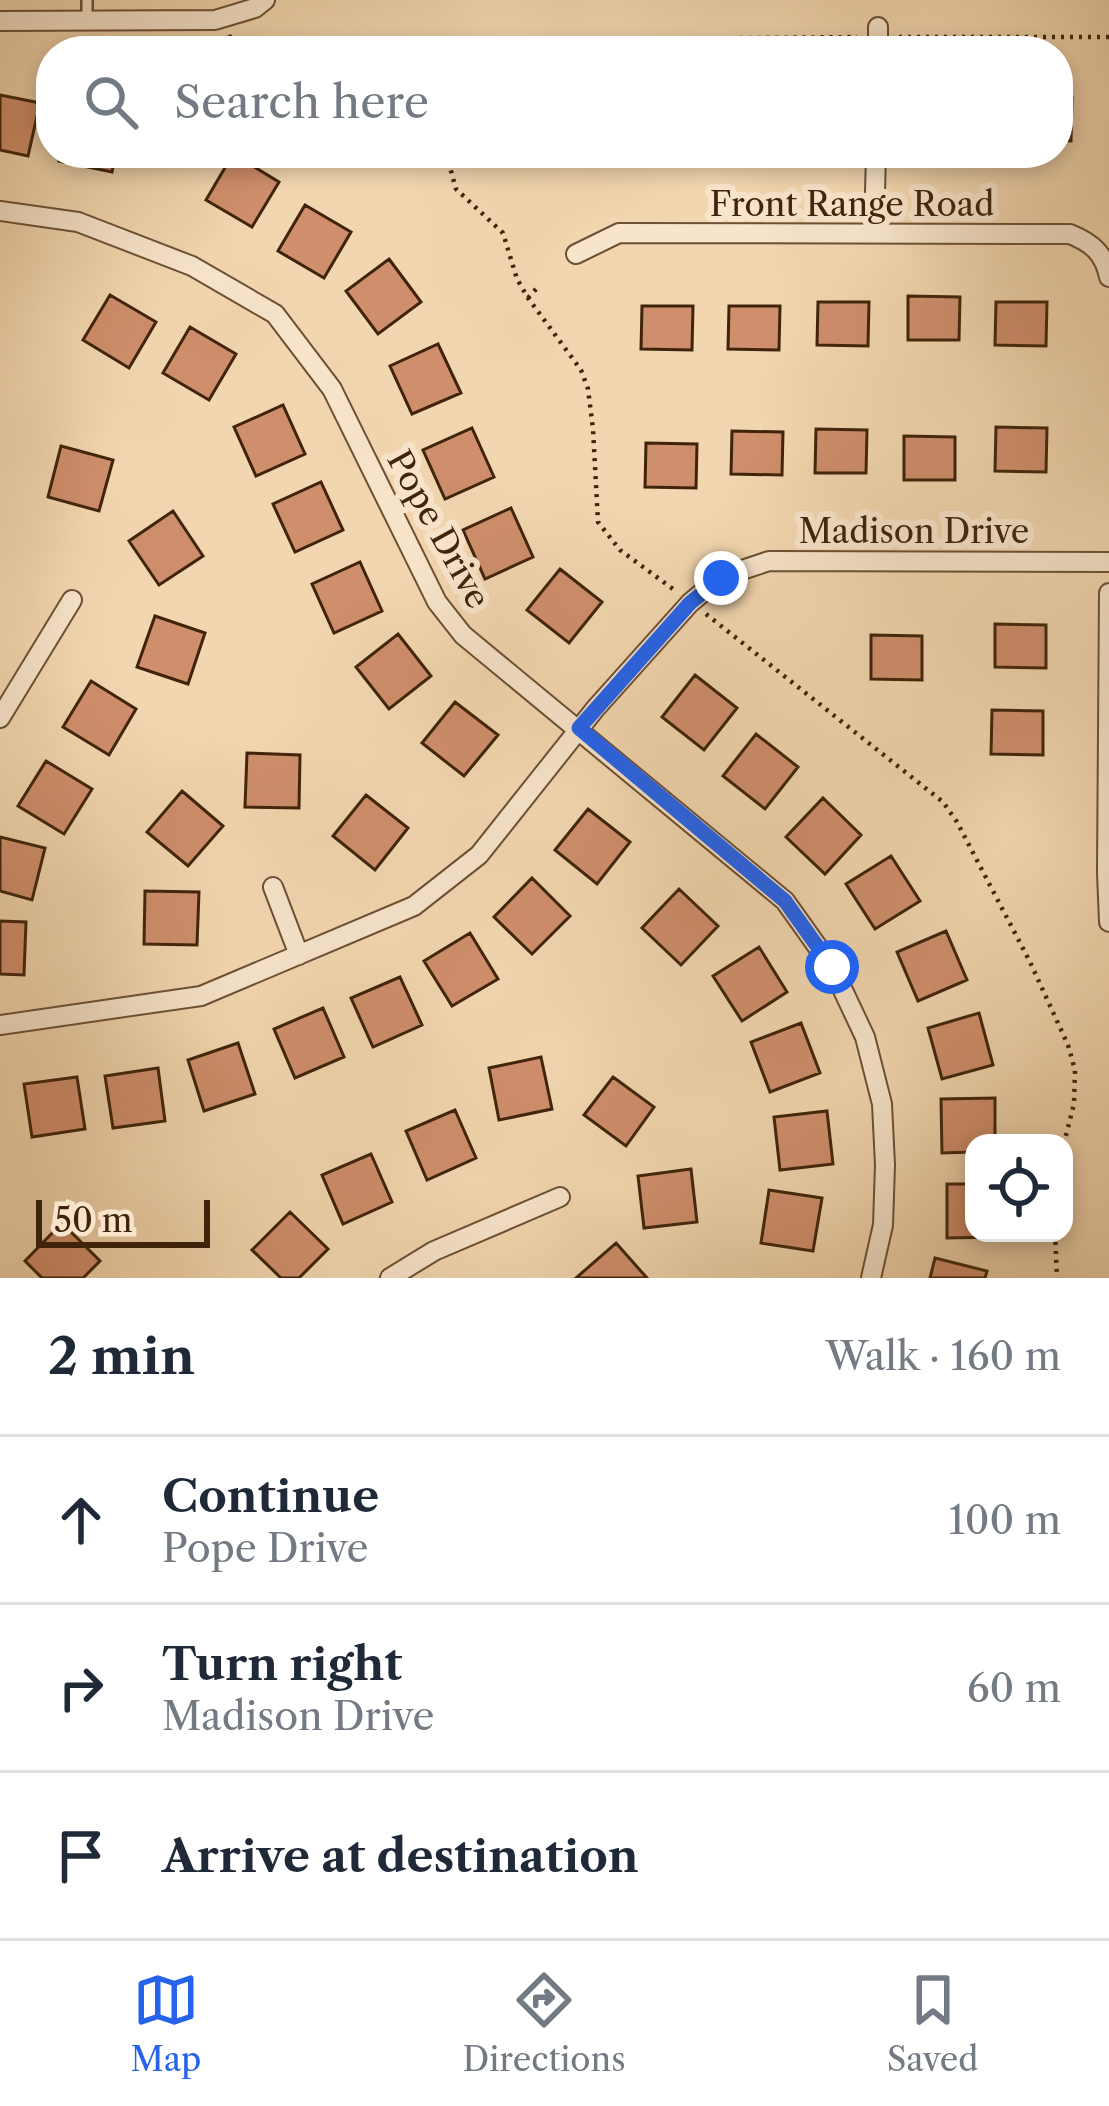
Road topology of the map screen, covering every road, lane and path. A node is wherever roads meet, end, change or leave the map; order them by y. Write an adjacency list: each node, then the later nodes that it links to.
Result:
1 (266, 0): 2 (street)
2 (87, 10): 3 (street)
3 (0, 21)
4 (222, 33): 5 (path)
5 (230, 36)
6 (1073, 38): 7 (path)
7 (1109, 38)
8 (450, 168): 15 (path)
9 (876, 168): 11 (street)
10 (0, 211): 22 (street, Pope Drive)
11 (874, 233): 12 (street, Front Range Road); 13 (street, Front Range Road)
12 (576, 254)
13 (1109, 277)
14 (538, 287): 15 (path)
15 (528, 298): 17 (path)
16 (1109, 562): 22 (street, Madison Drive)
17 (676, 592)
18 (1109, 592): 24 (street)
19 (72, 600): 21 (street)
20 (706, 615): 27 (path)
21 (0, 718)
22 (579, 728): 25 (street, Madison Drive); 31 (street, Pope Drive)
23 (273, 887): 25 (street)
24 (1109, 922)
25 (299, 955): 26 (street, Madison Drive)
26 (0, 1024)
27 (1066, 1134)
28 (560, 1197): 30 (street)
29 (1055, 1242): 32 (path)
30 (390, 1278)
31 (871, 1278)
32 (1057, 1278)

